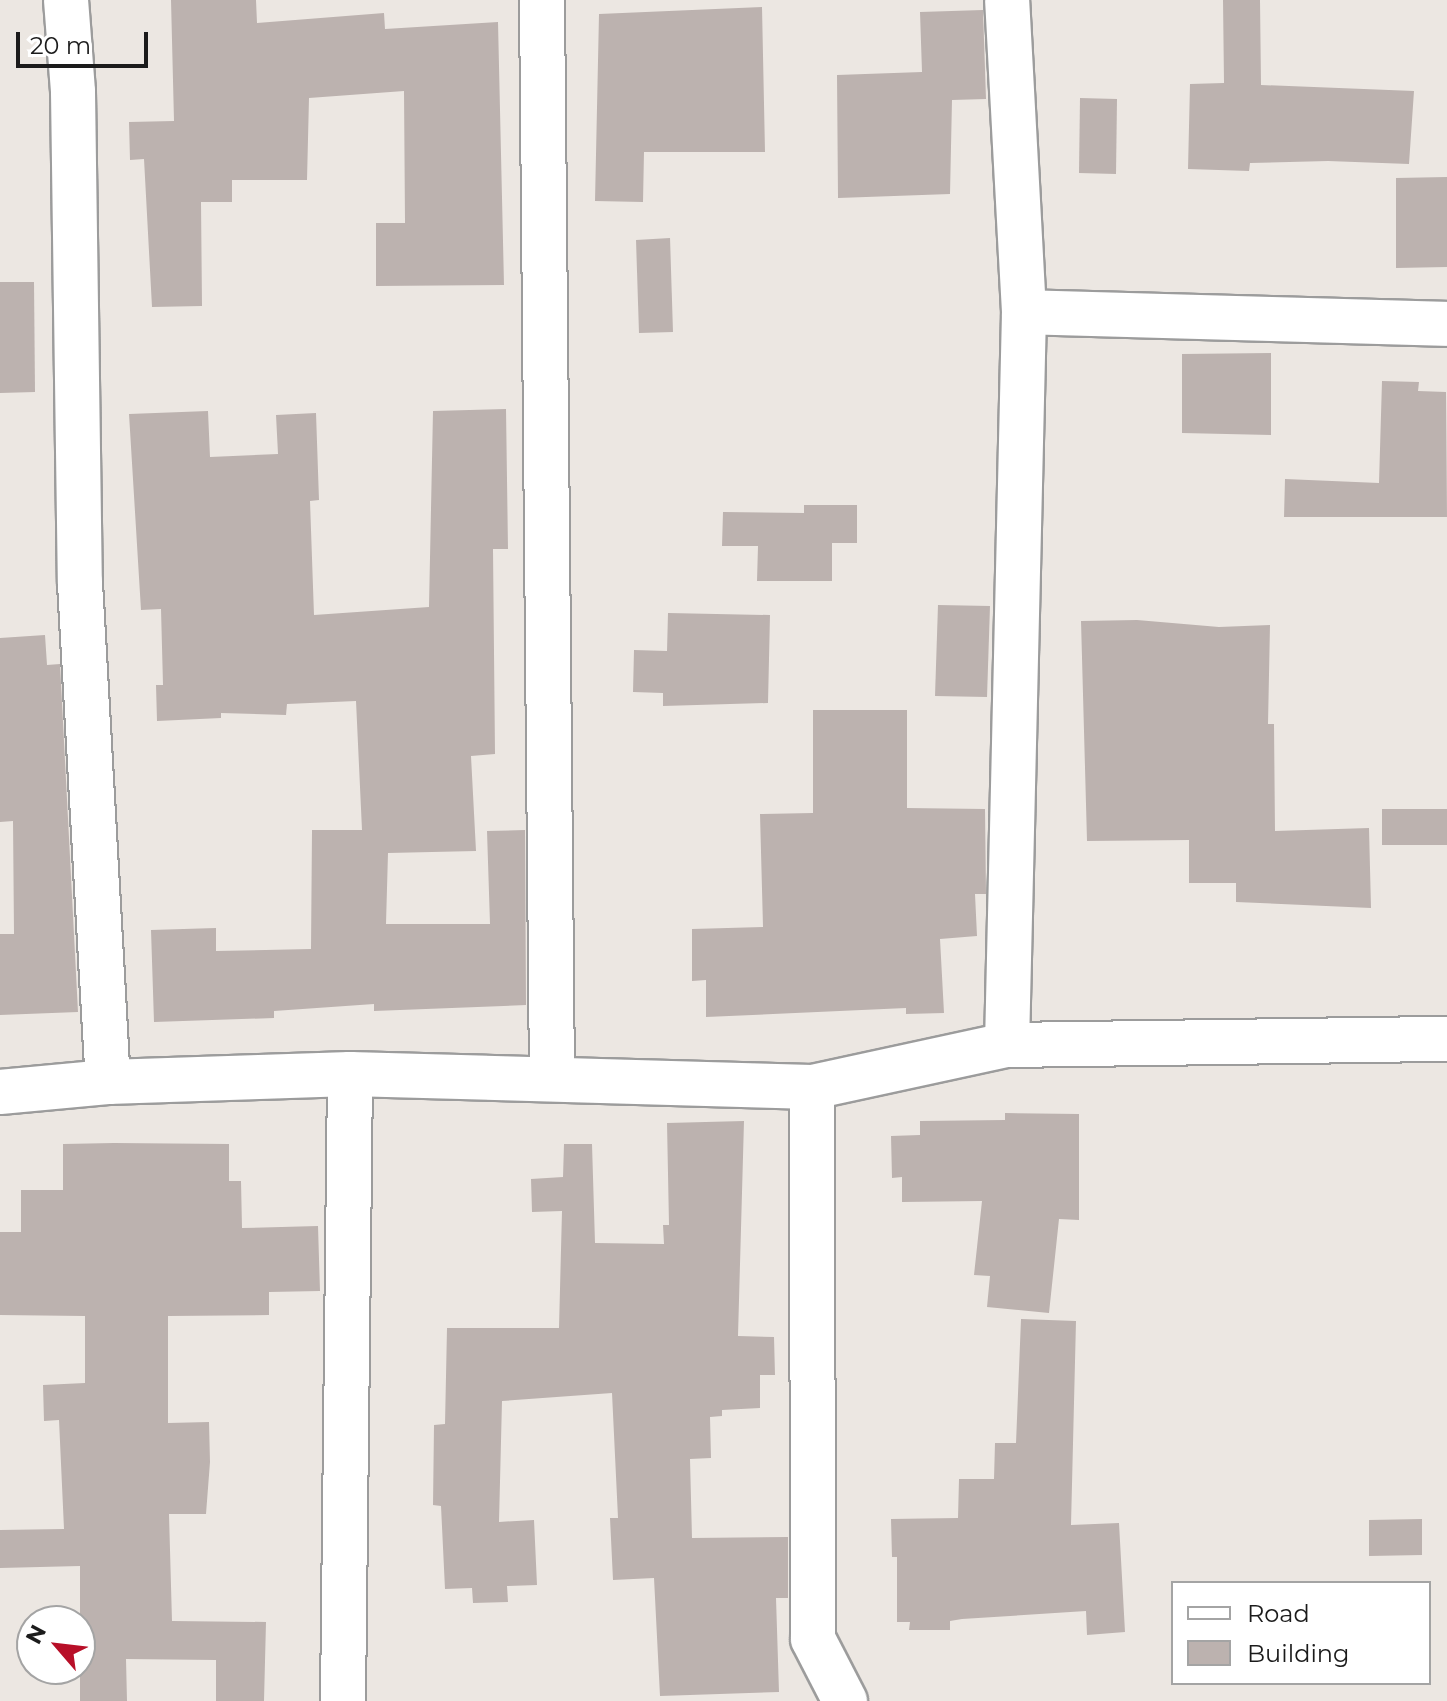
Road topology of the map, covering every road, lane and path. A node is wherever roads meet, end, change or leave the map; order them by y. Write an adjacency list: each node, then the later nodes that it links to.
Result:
1 (66, 0): 10 (street)
2 (542, 0): 9 (street)
3 (1007, 0): 4 (street)
4 (1024, 312): 5 (street); 7 (street)
5 (1447, 324)
6 (1447, 1039): 7 (street)
7 (1007, 1045): 11 (street)
8 (350, 1074): 9 (street); 10 (street); 13 (street)
9 (552, 1076): 11 (street)
10 (108, 1082): 12 (street)
11 (812, 1087): 14 (street)
12 (0, 1092)
13 (343, 1701)
14 (845, 1701)

